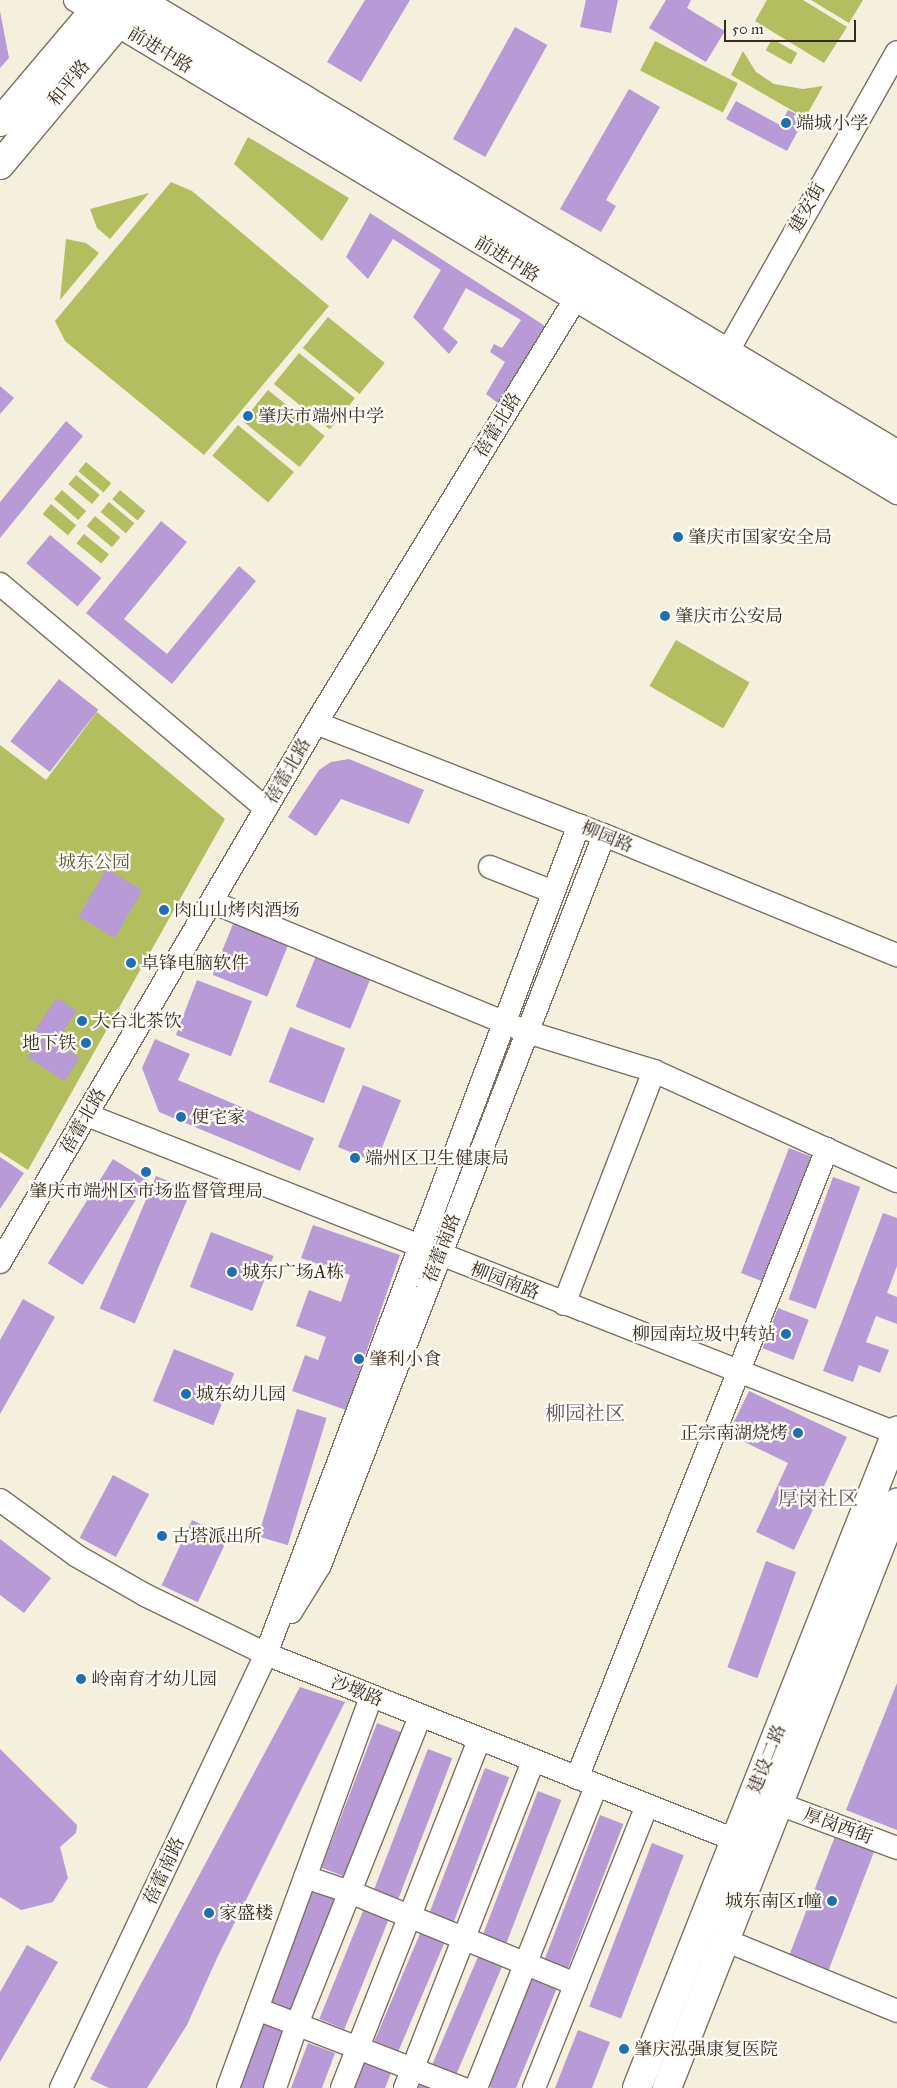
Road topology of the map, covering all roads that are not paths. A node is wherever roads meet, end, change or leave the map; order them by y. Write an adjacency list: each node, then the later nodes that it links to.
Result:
1 (173, 0): 7 (street, 前进中路)
2 (114, 6): 4 (main road, 和平路); 5 (main road, 和平路); 6 (street, 前进中路); 7 (street, 前进中路)
3 (897, 52): 7 (street, 建安街)
4 (0, 122)
5 (0, 165)
6 (579, 292): 7 (street); 11 (street, 前进中路); 13 (street, 蓓蕾北路)
7 (728, 351): 8 (street, 前进中路); 9 (street, 前进中路); 10 (street)
8 (897, 434)
9 (897, 451)
10 (897, 472)
11 (897, 493)
12 (0, 584): 14 (street)
13 (316, 723): 14 (street, 蓓蕾北路); 15 (street, 柳园路)
14 (266, 809): 19 (street, 蓓蕾北路)
15 (578, 825): 16 (street, 柳园路); 18 (street, 蓓蕾南路)
16 (604, 835): 20 (street, 柳园路); 22 (street, 蓓蕾南路)
17 (490, 867): 18 (street)
18 (553, 892): 21 (street, 蓓蕾南路)
19 (212, 902): 21 (street); 24 (street, 蓓蕾北路)
20 (897, 955)
21 (504, 1022): 22 (street); 27 (street, 蓓蕾南路)
22 (527, 1032): 23 (street); 27 (street, 蓓蕾南路)
23 (654, 1071): 25 (street); 29 (street)
24 (87, 1115): 27 (street, 柳园南路); 28 (street, 蓓蕾北路)
25 (827, 1149): 26 (street); 30 (street)
26 (897, 1181)
27 (428, 1251): 29 (street, 柳园南路); 35 (street, 蓓蕾南路)
28 (0, 1262)
29 (564, 1304): 30 (street, 柳园南路)
30 (739, 1372): 31 (street, 柳园南路); 40 (street)
31 (896, 1432): 43 (main road, 建设二路)
32 (0, 1500): 35 (street, 沙墩路)
33 (897, 1503): 34 (main road, 建设二路)
34 (890, 1541): 41 (main road, 建设二路)
35 (266, 1654): 36 (street, 沙墩路); 57 (street, 蓓蕾南路)
36 (371, 1698): 37 (street, 沙墩路); 45 (street)
37 (420, 1717): 38 (street, 沙墩路); 46 (street)
38 (479, 1740): 39 (street, 沙墩路); 47 (street)
39 (533, 1761): 40 (street, 沙墩路); 48 (street)
40 (587, 1782): 42 (street, 沙墩路); 50 (street)
41 (779, 1804): 44 (street, 厚岗西街); 49 (main road, 建设二路)
42 (647, 1806): 43 (street, 沙墩路); 51 (street)
43 (735, 1840): 64 (main road, 建设二路)
44 (897, 1848)
45 (304, 1877): 46 (street); 52 (street)
46 (350, 1892): 47 (street); 54 (street)
47 (410, 1916): 48 (street); 55 (street)
48 (464, 1938): 50 (street); 56 (street)
49 (725, 1940): 53 (street); 65 (main road, 建设二路)
50 (526, 1963): 51 (street); 62 (street)
51 (576, 1984): 63 (street)
52 (257, 2009): 54 (street); 58 (street)
53 (897, 2011)
54 (297, 2024): 55 (street); 59 (street)
55 (358, 2047): 56 (street); 60 (street)
56 (409, 2078): 61 (street)
57 (61, 2088)
58 (228, 2088)
59 (275, 2088)
60 (342, 2088)
61 (462, 2088)
62 (476, 2088)
63 (534, 2088)
64 (636, 2088)
65 (667, 2088)

